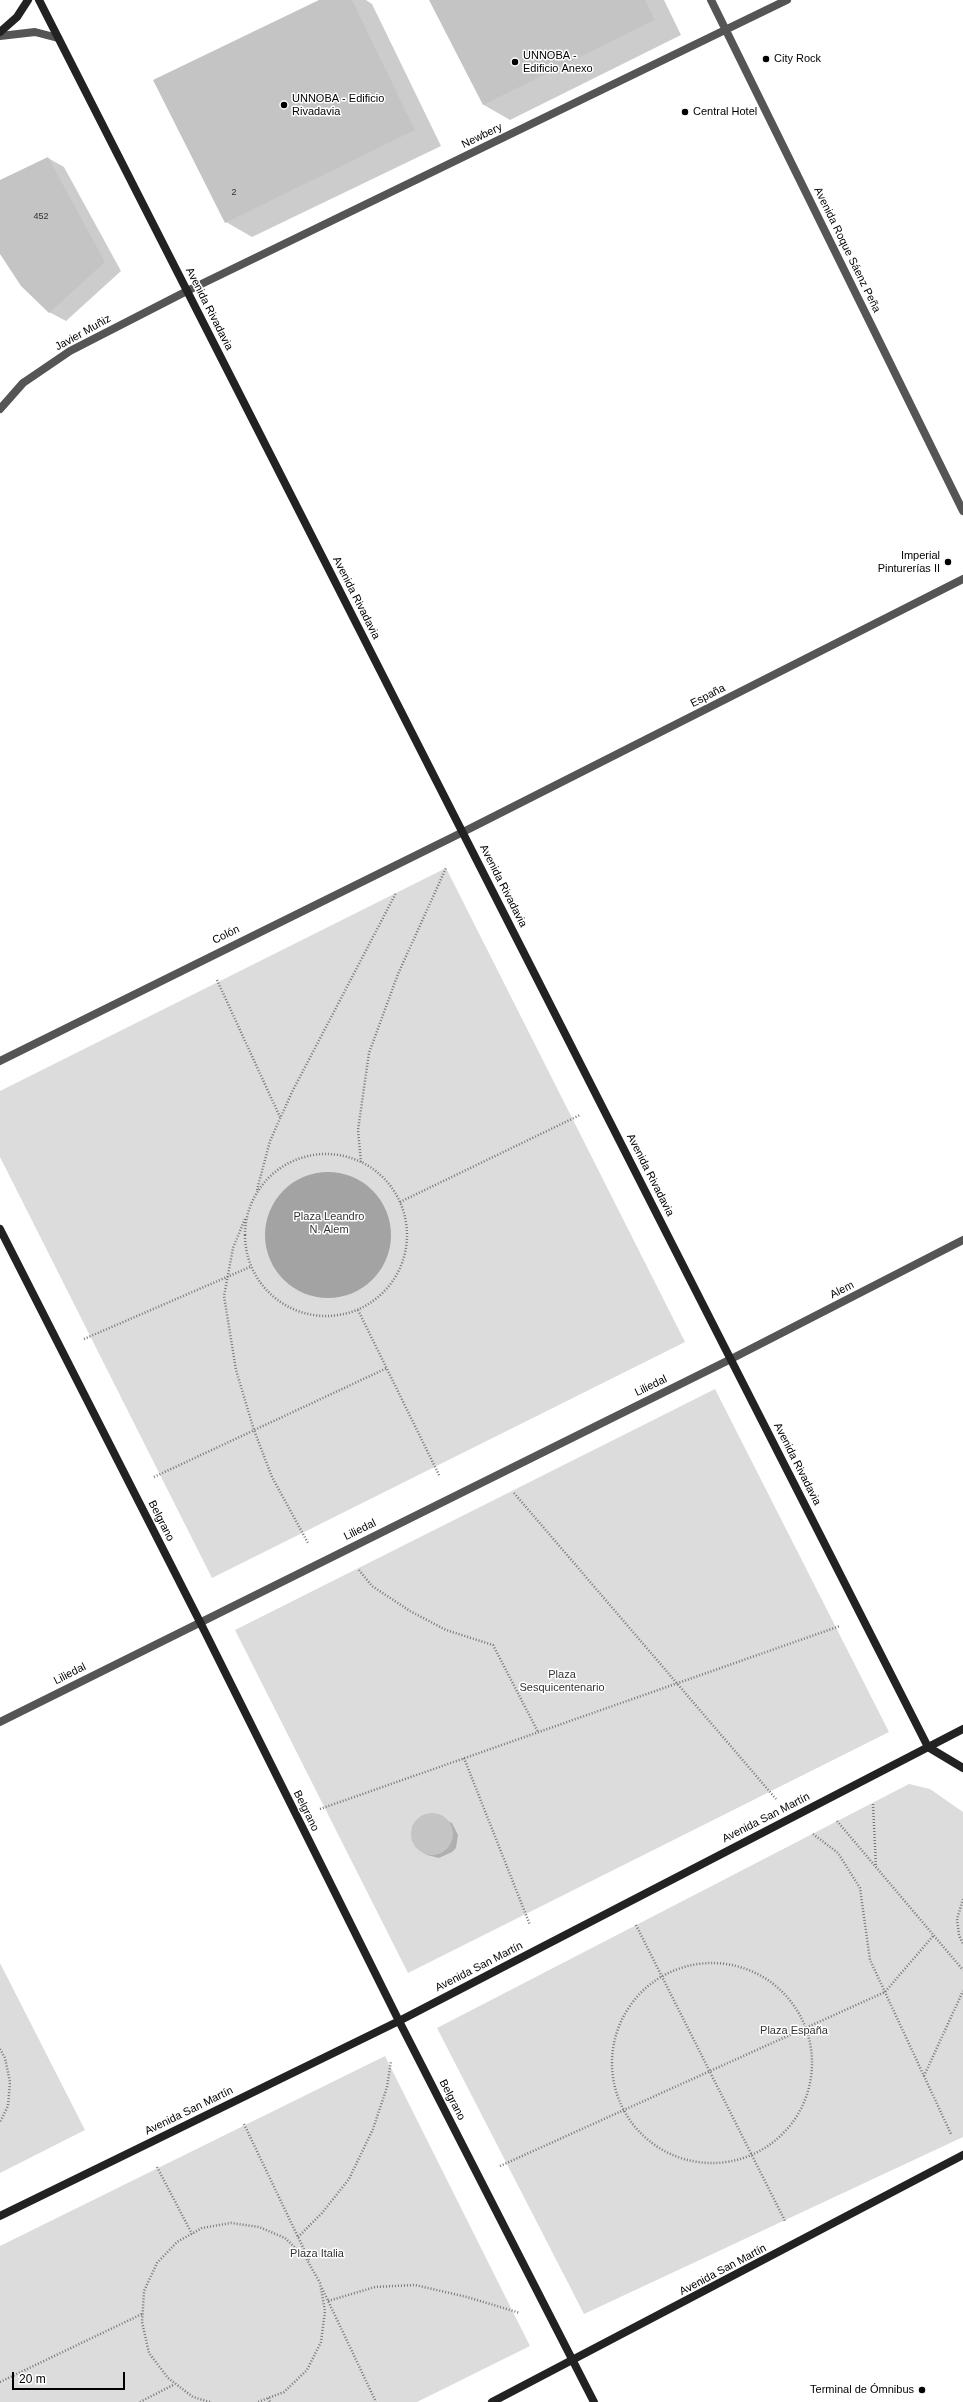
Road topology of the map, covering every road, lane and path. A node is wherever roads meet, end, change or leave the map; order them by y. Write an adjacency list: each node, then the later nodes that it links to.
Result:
1 (28, 0): 6 (main road)
2 (39, 0): 8 (main road, Avenida Rivadavia)
3 (711, 0): 5 (street, Avenida Roque Sáenz Peña)
4 (787, 0): 5 (street, Newbery)
5 (727, 30): 9 (street, Newbery); 11 (street, Avenida Roque Sáenz Peña)
6 (0, 32)
7 (0, 36): 8 (street)
8 (58, 38): 9 (main road, Avenida Rivadavia)
9 (187, 291): 10 (street, Javier Muñiz); 13 (main road, Avenida Rivadavia)
10 (0, 409)
11 (963, 511)
12 (963, 579): 13 (street, España)
13 (463, 832): 14 (street, Colón); 17 (main road, Avenida Rivadavia); 19 (path)
14 (416, 854): 15 (street, Colón); 18 (path)
15 (206, 957): 16 (street, Colón); 18 (path)
16 (0, 1061)
17 (602, 1105): 21 (path); 29 (main road, Avenida Rivadavia)
18 (281, 1118): 20 (path)
19 (361, 1163): 20 (path); 21 (path)
20 (256, 1193): 22 (path)
21 (400, 1202): 27 (path)
22 (246, 1216): 25 (path); 26 (path)
23 (0, 1229): 28 (main road, Belgrano)
24 (963, 1240): 29 (street, Alem)
25 (250, 1267): 26 (path); 27 (path)
26 (228, 1276): 28 (path); 31 (path)
27 (358, 1310): 30 (path)
28 (61, 1348): 33 (main road, Belgrano)
29 (731, 1359): 32 (street, Liliedal); 37 (main road, Avenida Rivadavia)
30 (387, 1368): 31 (path); 34 (path)
31 (254, 1430): 33 (path); 36 (path)
32 (498, 1474): 34 (street, Liliedal); 39 (path)
33 (132, 1488): 38 (main road, Belgrano)
34 (451, 1498): 35 (street, Liliedal)
35 (344, 1550): 36 (street, Liliedal); 42 (path)
36 (319, 1563): 38 (street, Liliedal)
37 (863, 1618): 39 (path); 43 (main road, Avenida Rivadavia)
38 (200, 1622): 40 (street, Liliedal); 48 (main road, Belgrano)
39 (678, 1683): 42 (path); 49 (path)
40 (0, 1722)
41 (963, 1729): 43 (main road, Avenida San Martín)
42 (538, 1732): 44 (path)
43 (928, 1746): 45 (main road); 46 (main road, Avenida San Martín)
44 (464, 1758): 48 (path); 55 (path)
45 (963, 1768)
46 (872, 1775): 47 (main road, Avenida San Martín); 50 (path)
47 (821, 1802): 49 (main road, Avenida San Martín); 50 (path)
48 (297, 1817): 60 (main road, Belgrano)
49 (792, 1817): 52 (main road, Avenida San Martín); 59 (path)
50 (876, 1867): 53 (path)
51 (963, 1899): 54 (path)
52 (626, 1903): 55 (main road, Avenida San Martín); 57 (path)
53 (933, 1936): 56 (path); 59 (path)
54 (963, 1944)
55 (539, 1948): 60 (main road, Avenida San Martín)
56 (963, 1970)
57 (662, 1976): 61 (path); 63 (path); 66 (path)
58 (963, 1991): 64 (path)
59 (886, 1992): 61 (path); 64 (path)
60 (399, 2021): 65 (main road, Avenida San Martín); 71 (main road, Belgrano); 74 (path)
61 (805, 2029): 63 (path); 69 (path)
62 (0, 2049): 67 (path)
63 (710, 2072): 66 (path); 69 (path)
64 (924, 2076): 70 (path)
65 (233, 2102): 68 (main road, Avenida San Martín); 74 (path)
66 (624, 2110): 69 (path); 71 (path)
67 (0, 2122)
68 (146, 2145): 72 (main road, Avenida San Martín); 73 (path)
69 (752, 2155): 75 (path)
70 (962, 2156): 75 (main road, Avenida San Martín)
71 (478, 2176): 79 (main road, Belgrano)
72 (0, 2216)
73 (192, 2234): 76 (path); 78 (path)
74 (298, 2236): 76 (path)
75 (796, 2243): 80 (main road, Avenida San Martín)
76 (320, 2283): 77 (path); 83 (path)
77 (328, 2301): 79 (path); 88 (path)
78 (142, 2313): 81 (path); 82 (path)
79 (554, 2324): 80 (main road, Belgrano)
80 (573, 2362): 89 (main road, Avenida San Martín); 90 (main road, Belgrano)
81 (0, 2382)
82 (175, 2384): 84 (path); 85 (path)
83 (268, 2398): 86 (path); 87 (path)
84 (140, 2402)
85 (210, 2402)
86 (258, 2402)
87 (270, 2402)
88 (376, 2402)
89 (492, 2402)
90 (594, 2402)

